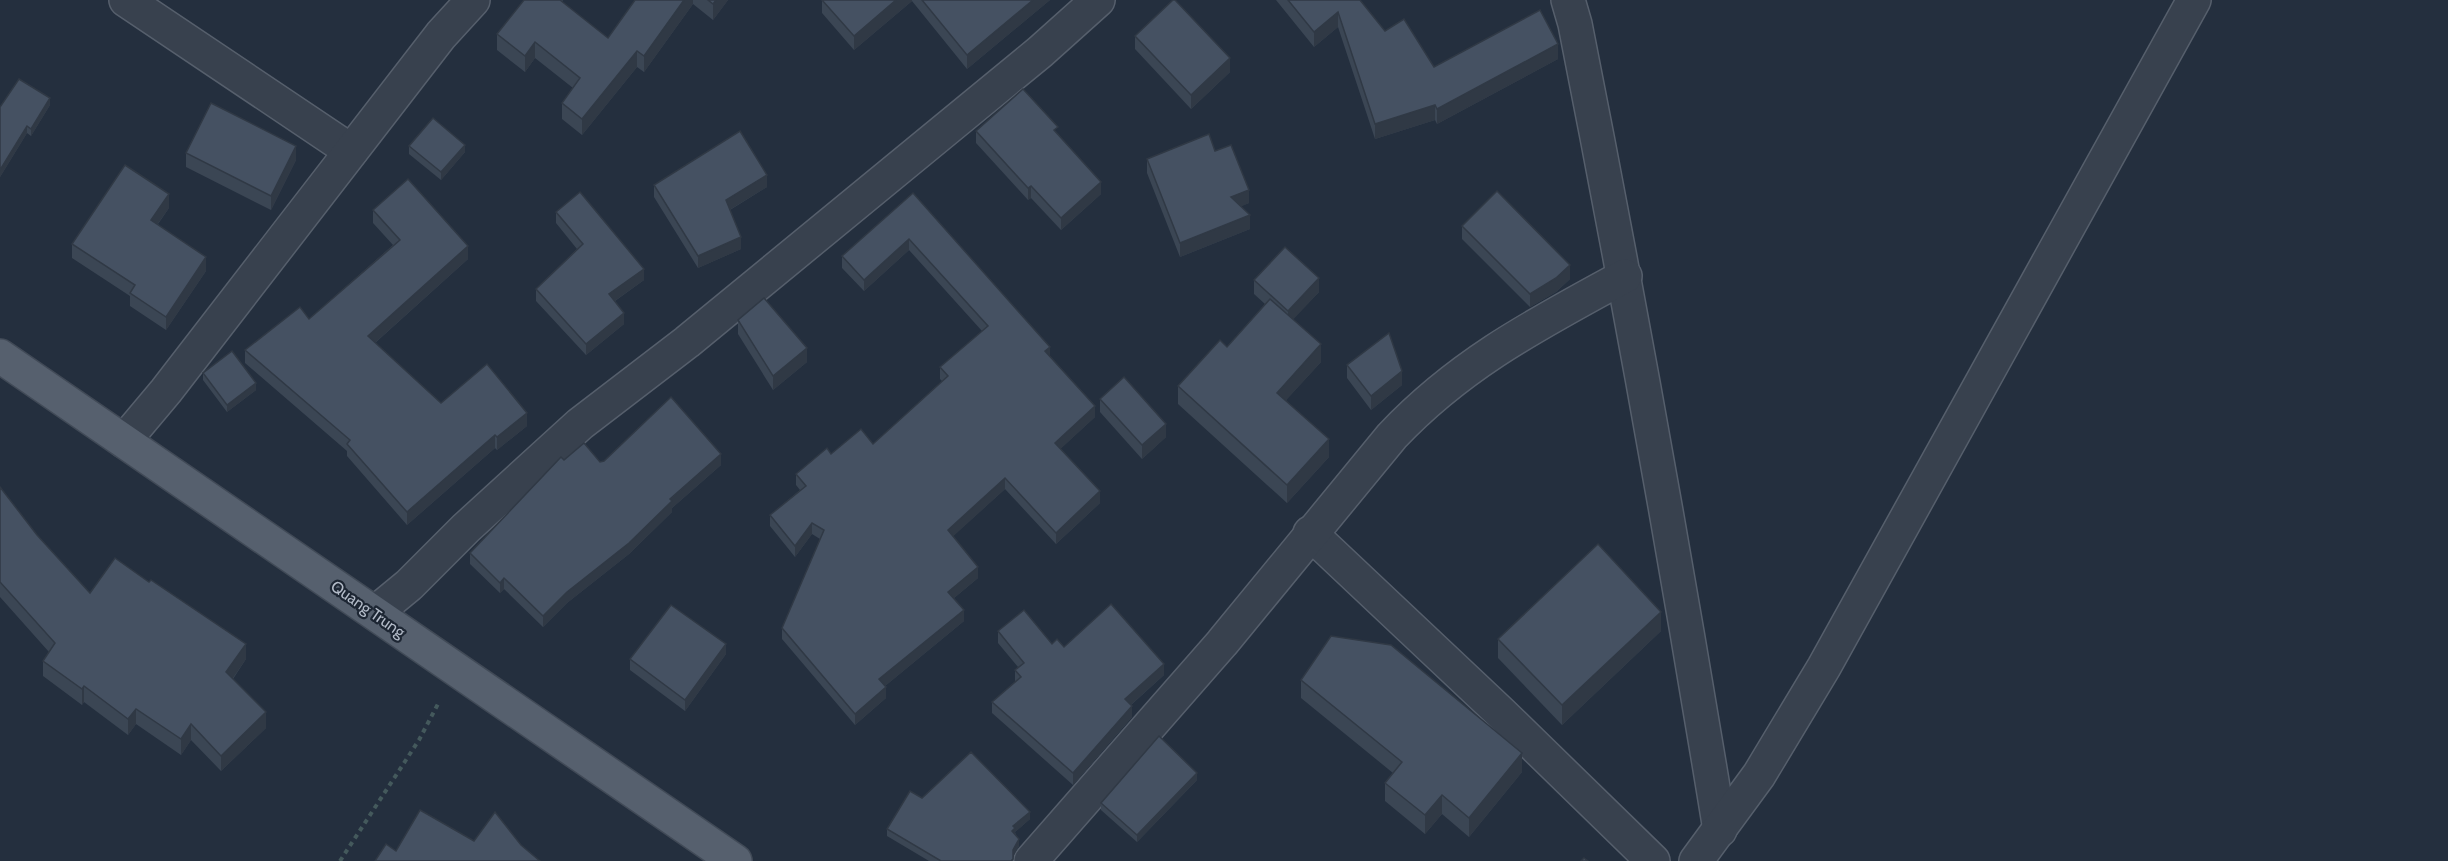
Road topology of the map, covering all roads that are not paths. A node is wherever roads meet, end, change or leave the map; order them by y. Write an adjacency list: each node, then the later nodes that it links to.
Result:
1 (126, 0): 6 (street)
2 (473, 0): 6 (street)
3 (1098, 0): 11 (street)
4 (1568, 0): 7 (street)
5 (2194, 0): 12 (street)
6 (351, 151): 9 (street)
7 (1625, 276): 10 (street); 12 (street)
8 (0, 356): 9 (main road, Quang Trung)
9 (124, 441): 11 (main road, Quang Trung)
10 (1310, 533): 14 (street); 15 (street)
11 (375, 614): 13 (main road, Quang Trung)
12 (1720, 830): 16 (street)
13 (735, 861)
14 (1031, 861)
15 (1653, 861)
16 (1696, 861)

